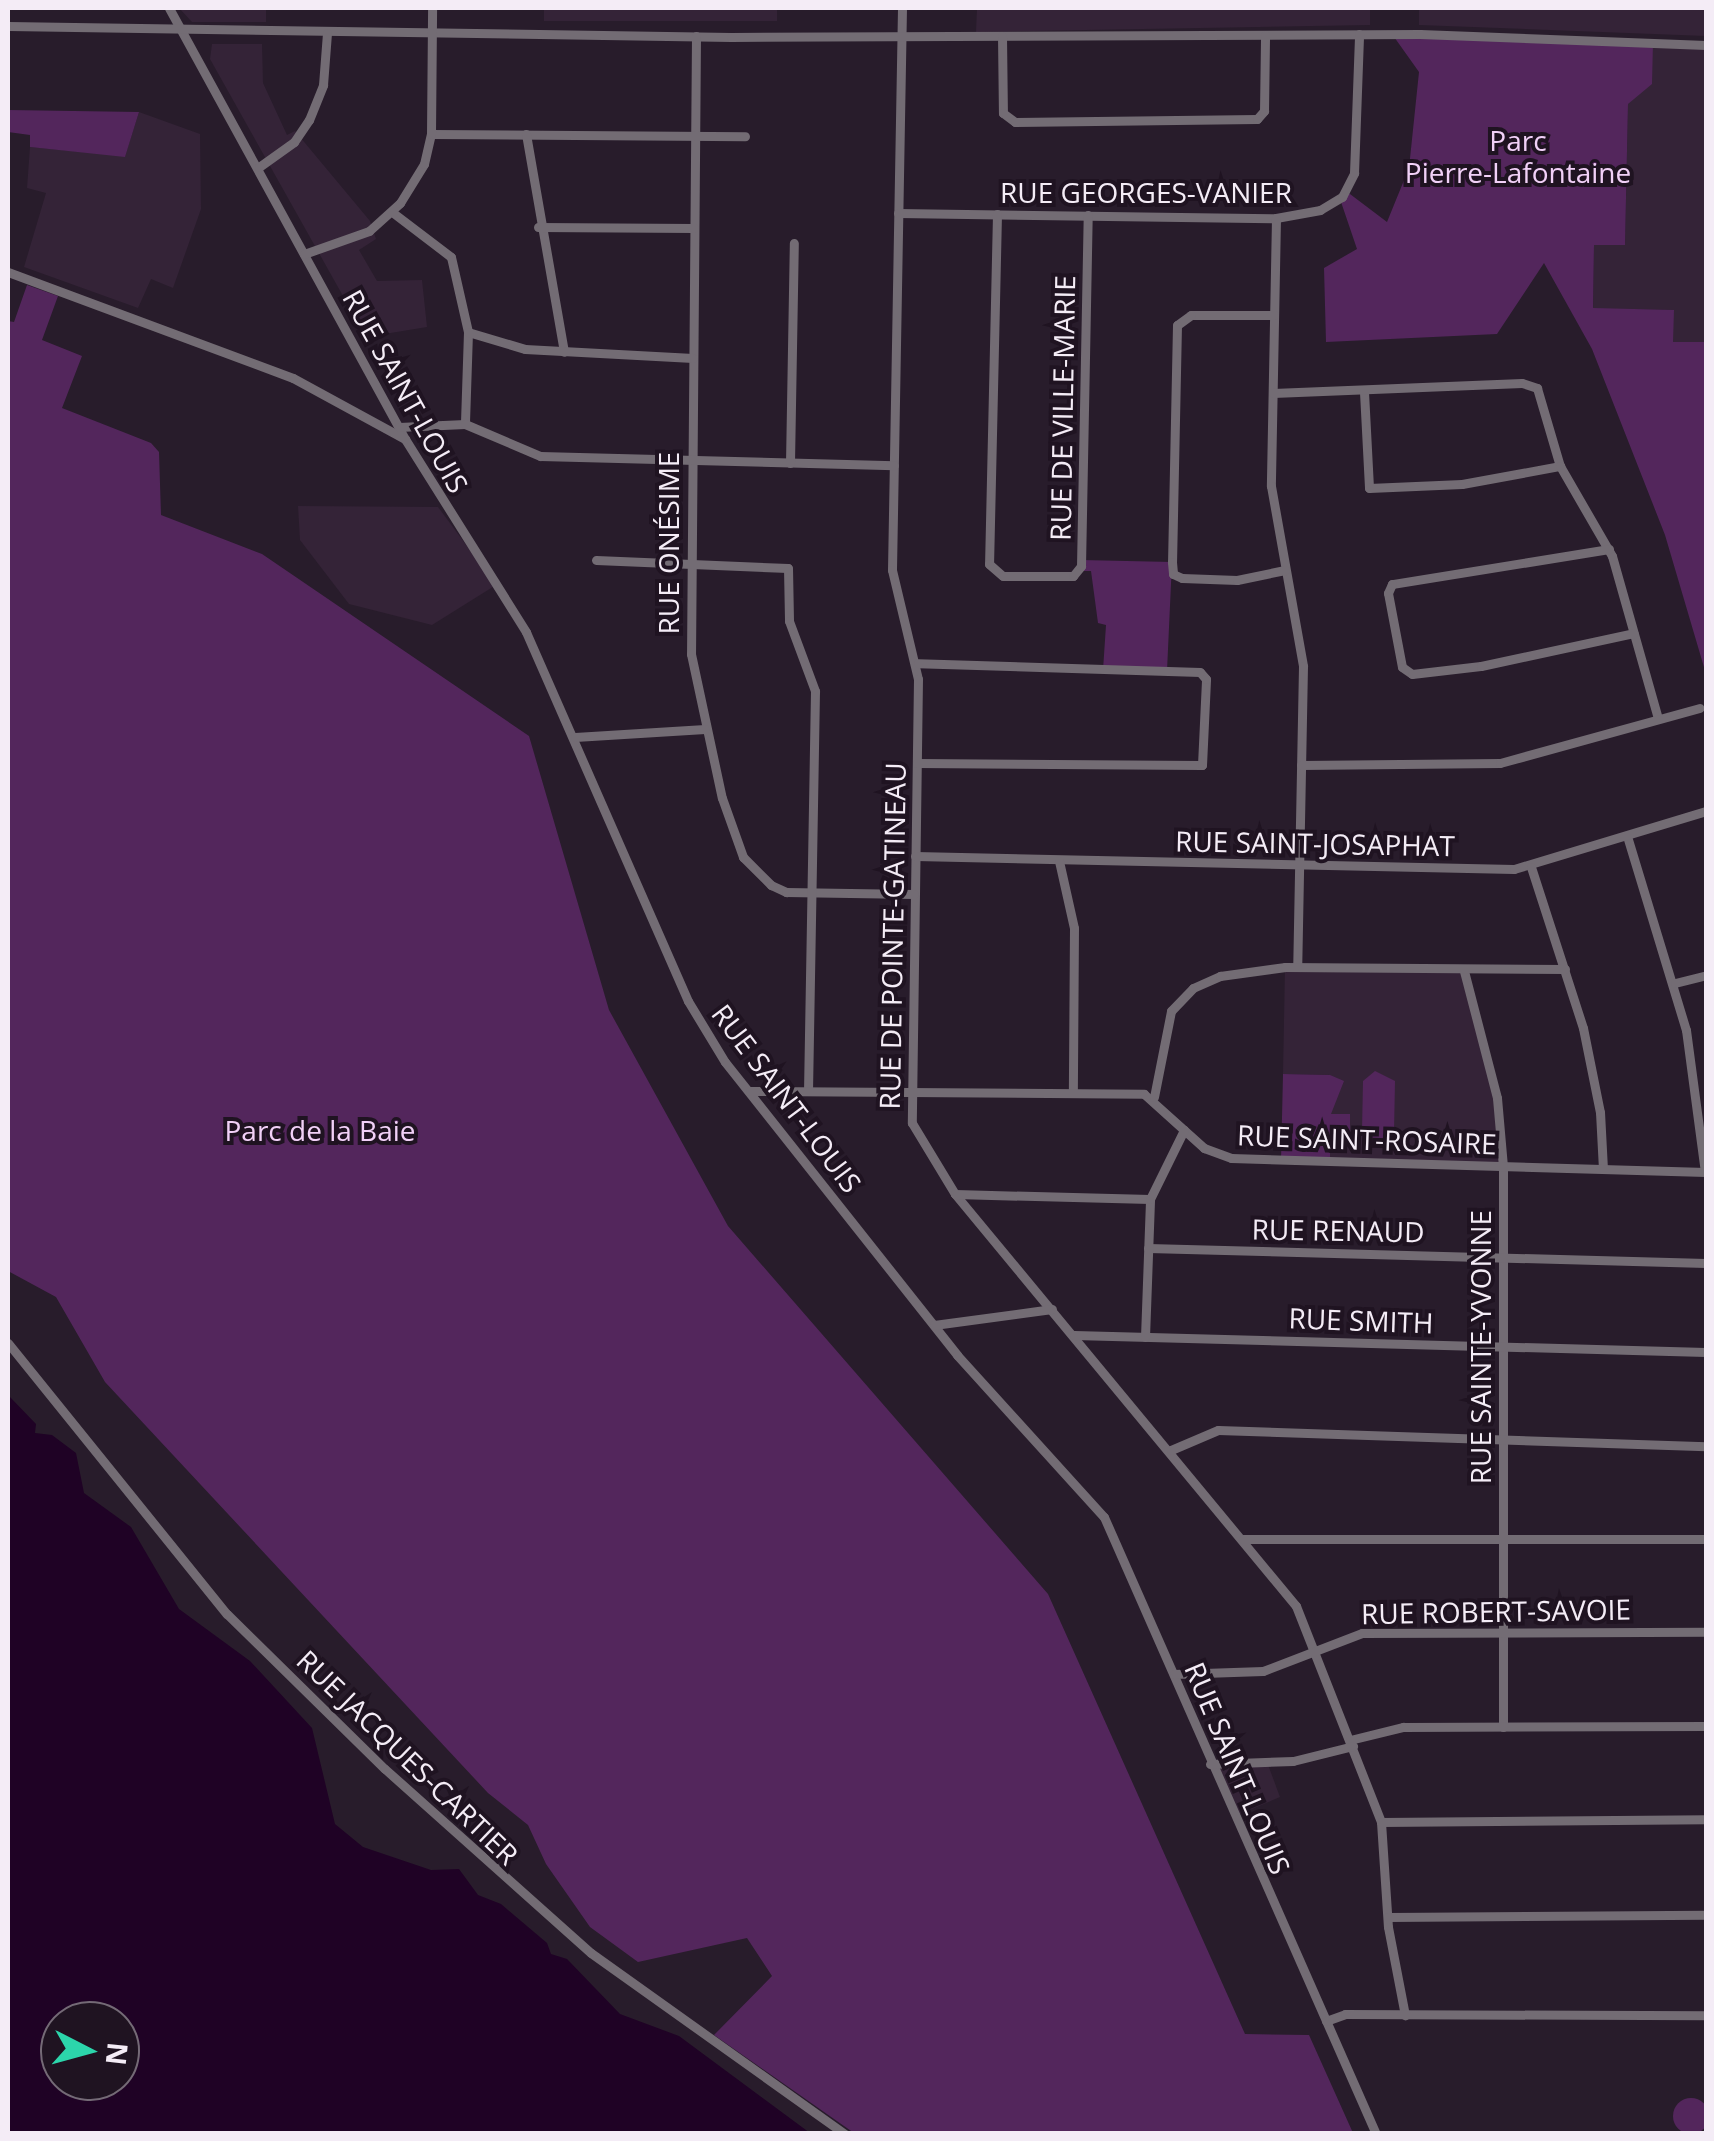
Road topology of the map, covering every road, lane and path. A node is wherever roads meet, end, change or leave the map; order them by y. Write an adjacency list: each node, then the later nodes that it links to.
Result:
1 (169, 8): 5 (street, RUE SAINT-LOUIS)
2 (432, 8): 7 (street)
3 (902, 8): 11 (street, RUE DE POINTE-GATINEAU)
4 (8, 26): 5 (street)
5 (184, 31): 6 (street); 18 (street, RUE SAINT-LOUIS)
6 (327, 33): 7 (street); 18 (street)
7 (432, 34): 10 (street); 14 (street)
8 (1359, 34): 9 (street); 13 (street); 23 (street, RUE GEORGES-VANIER)
9 (1265, 35): 12 (street); 12 (street)
10 (696, 36): 11 (street); 16 (street, RUE ONÉSIME)
11 (902, 36): 12 (street); 20 (street, RUE DE POINTE-GATINEAU)
12 (1002, 36)
13 (1706, 44)
14 (431, 134): 15 (street); 19 (street)
15 (526, 134): 16 (street); 24 (street)
16 (697, 135): 17 (street); 25 (street, RUE ONÉSIME)
17 (745, 136)
18 (259, 167): 27 (street, RUE SAINT-LOUIS)
19 (392, 212): 27 (street); 30 (street)
20 (898, 212): 21 (street, RUE GEORGES-VANIER); 42 (street, RUE DE POINTE-GATINEAU)
21 (997, 214): 22 (street, RUE GEORGES-VANIER); 22 (street, RUE DE VILLE-MARIE)
22 (1088, 215): 23 (street, RUE GEORGES-VANIER)
23 (1276, 218): 29 (street)
24 (538, 227): 25 (street); 31 (street)
25 (694, 228): 32 (street, RUE ONÉSIME)
26 (794, 242): 41 (street)
27 (304, 254): 38 (street, RUE SAINT-LOUIS)
28 (8, 272): 39 (street)
29 (1274, 315): 36 (street); 47 (street)
30 (468, 332): 31 (street); 37 (street)
31 (564, 352): 32 (street)
32 (693, 358): 40 (street, RUE ONÉSIME)
33 (1534, 369): 34 (street)
34 (1528, 383): 35 (street); 43 (street)
35 (1364, 392): 36 (street); 43 (street)
36 (1272, 393): 47 (street)
37 (465, 424): 38 (street); 40 (street)
38 (398, 428): 39 (street, RUE SAINT-LOUIS)
39 (404, 439): 53 (street, RUE SAINT-LOUIS)
40 (691, 461): 41 (street); 46 (street, RUE ONÉSIME)
41 (790, 462): 42 (street)
42 (894, 465): 49 (street, RUE DE POINTE-GATINEAU)
43 (1560, 466): 44 (street)
44 (1609, 549): 48 (street); 48 (street)
45 (596, 560): 46 (street)
46 (688, 563): 52 (street, RUE ONÉSIME); 62 (street)
47 (1285, 570): 55 (street)
48 (1634, 633): 51 (street)
49 (918, 663): 54 (street, RUE DE POINTE-GATINEAU); 54 (street)
50 (1700, 708): 51 (street)
51 (1658, 719): 55 (street)
52 (705, 729): 53 (street); 62 (street, RUE ONÉSIME)
53 (575, 737): 73 (street, RUE SAINT-LOUIS)
54 (917, 763): 58 (street, RUE DE POINTE-GATINEAU)
55 (1301, 766): 60 (street)
56 (1706, 811): 57 (street, RUE SAINT-JOSAPHAT)
57 (1627, 836): 61 (street, RUE SAINT-JOSAPHAT); 68 (street)
58 (915, 856): 59 (street, RUE SAINT-JOSAPHAT); 63 (street, RUE DE POINTE-GATINEAU)
59 (1059, 861): 60 (street, RUE SAINT-JOSAPHAT); 74 (street)
60 (1299, 866): 61 (street, RUE SAINT-JOSAPHAT); 64 (street)
61 (1531, 867): 65 (street)
62 (811, 893): 63 (street, RUE ONÉSIME); 71 (street)
63 (914, 894): 72 (street, RUE DE POINTE-GATINEAU)
64 (1297, 966): 66 (street); 75 (street)
65 (1566, 968): 66 (street); 78 (street)
66 (1464, 971): 77 (street, RUE SAINTE-YVONNE)
67 (1706, 975): 68 (street)
68 (1675, 983): 70 (street)
69 (1706, 1072): 70 (street)
70 (1694, 1074): 79 (street)
71 (808, 1088): 72 (street); 73 (street)
72 (909, 1090): 74 (street); 80 (street, RUE DE POINTE-GATINEAU)
73 (750, 1091): 86 (street, RUE SAINT-LOUIS)
74 (1073, 1092): 75 (street)
75 (1154, 1097): 76 (street, RUE SAINT-ROSAIRE)
76 (1184, 1130): 77 (street, RUE SAINT-ROSAIRE); 81 (street)
77 (1503, 1166): 78 (street, RUE SAINT-ROSAIRE); 83 (street, RUE SAINTE-YVONNE)
78 (1603, 1169): 79 (street, RUE SAINT-ROSAIRE)
79 (1706, 1172)
80 (955, 1194): 81 (street); 85 (street, RUE DE POINTE-GATINEAU)
81 (1150, 1200): 82 (street)
82 (1148, 1248): 83 (street, RUE RENAUD); 88 (street)
83 (1503, 1257): 84 (street, RUE RENAUD); 90 (street, RUE SAINTE-YVONNE)
84 (1706, 1264)
85 (1052, 1309): 86 (street); 87 (street, RUE DE POINTE-GATINEAU)
86 (934, 1325): 101 (street, RUE SAINT-LOUIS)
87 (1074, 1334): 88 (street, RUE SMITH); 94 (street, RUE DE POINTE-GATINEAU)
88 (1145, 1336): 90 (street, RUE SMITH)
89 (8, 1343): 113 (street, RUE JACQUES-CARTIER)
90 (1502, 1347): 91 (street, RUE SMITH); 92 (street, RUE SAINTE-YVONNE)
91 (1706, 1352)
92 (1502, 1439): 93 (street); 94 (street); 97 (street, RUE SAINTE-YVONNE)
93 (1706, 1446)
94 (1171, 1450): 95 (street, RUE DE POINTE-GATINEAU)
95 (1243, 1539): 97 (street); 100 (street, RUE DE POINTE-GATINEAU)
96 (1706, 1539): 97 (street)
97 (1502, 1540): 99 (street, RUE SAINTE-YVONNE)
98 (1706, 1632): 99 (street, RUE ROBERT-SAVOIE)
99 (1502, 1633): 100 (street, RUE ROBERT-SAVOIE); 103 (street, RUE SAINTE-YVONNE)
100 (1315, 1650): 101 (street, RUE ROBERT-SAVOIE); 104 (street, RUE DE POINTE-GATINEAU)
101 (1174, 1674): 105 (street, RUE SAINT-LOUIS)
102 (1706, 1726): 103 (street)
103 (1503, 1727): 104 (street)
104 (1351, 1743): 105 (street); 107 (street, RUE DE POINTE-GATINEAU)
105 (1210, 1764): 112 (street, RUE SAINT-LOUIS)
106 (1706, 1820): 107 (street)
107 (1381, 1822): 109 (street, RUE DE POINTE-GATINEAU)
108 (1706, 1915): 109 (street)
109 (1388, 1917): 110 (street, RUE DE POINTE-GATINEAU)
110 (1405, 2015): 111 (street); 112 (street)
111 (1706, 2016)
112 (1326, 2021): 114 (street, RUE SAINT-LOUIS)
113 (845, 2134)
114 (1376, 2134)

